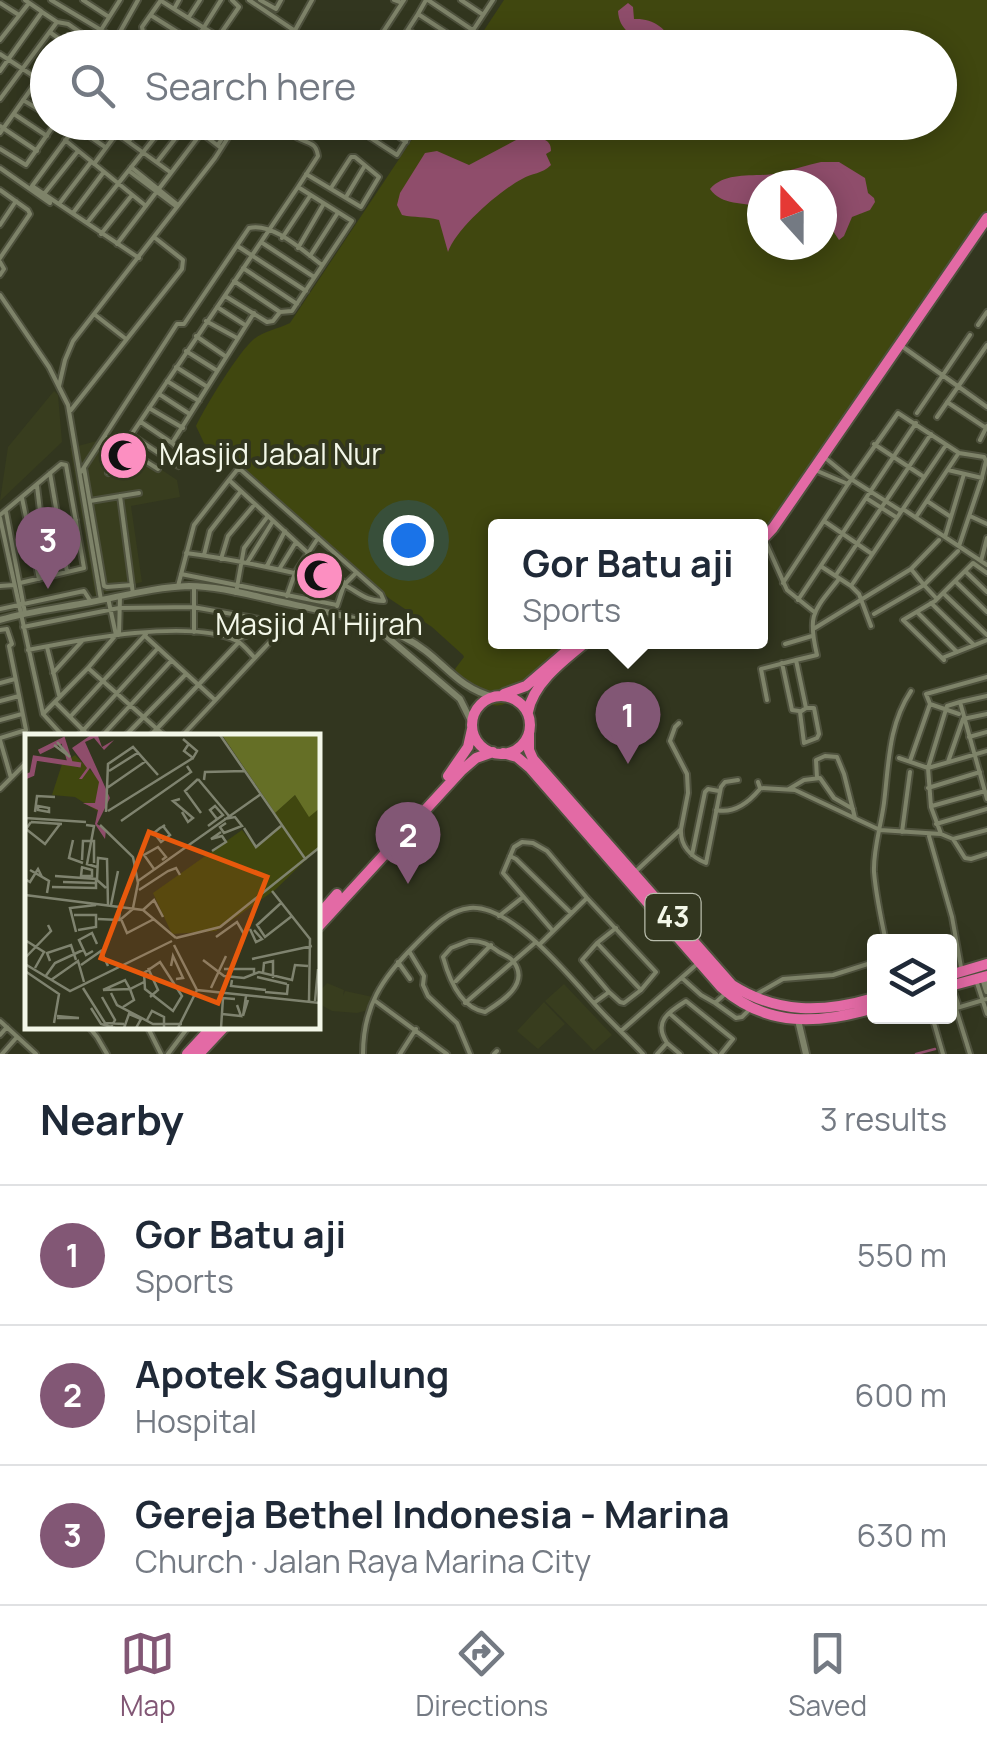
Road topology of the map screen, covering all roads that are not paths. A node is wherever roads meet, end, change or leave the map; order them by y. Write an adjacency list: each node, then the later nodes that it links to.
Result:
1 (51, 0): 34 (street)
2 (83, 0): 26 (street)
3 (138, 0): 35 (street)
4 (180, 0): 20 (street)
5 (200, 0): 27 (street)
6 (221, 0): 30 (street)
7 (232, 0): 40 (street)
8 (249, 0): 41 (street)
9 (260, 0): 10 (street)
10 (282, 0)
11 (312, 0): 42 (street)
12 (427, 0): 22 (street); 46 (street)
13 (461, 0): 25 (street)
14 (493, 0): 25 (street)
15 (27, 1): 21 (street); 23 (street)
16 (116, 1): 26 (street)
17 (162, 1): 20 (street); 24 (street)
18 (398, 1): 43 (street)
19 (0, 2): 23 (street)
20 (174, 9): 27 (street)
21 (42, 12): 28 (street); 50 (street)
22 (418, 14): 44 (street); 45 (street)
23 (19, 15): 31 (street)
24 (150, 15): 36 (street); 37 (street)
25 (484, 15): 46 (street)
26 (109, 17): 34 (street)
27 (189, 18): 30 (street)
28 (56, 22): 32 (street); 33 (street)
29 (0, 23): 31 (street)
30 (204, 26): 38 (street); 39 (street)
31 (9, 29): 47 (street)
32 (50, 30)
33 (77, 30)
34 (101, 30)
35 (121, 30)
36 (142, 30)
37 (172, 30)
38 (202, 30)
39 (210, 30)
40 (223, 30)
41 (294, 30)
42 (296, 30)
43 (383, 30)
44 (408, 30)
45 (441, 30)
46 (474, 30)
47 (0, 40)
48 (0, 54): 50 (street)
49 (30, 58): 51 (street)
50 (8, 60): 51 (street); 52 (street)
51 (22, 69): 53 (street); 55 (street)
52 (0, 71)
53 (30, 74)
54 (30, 91): 56 (street)
55 (0, 100)
56 (24, 100): 57 (street); 58 (street)
57 (30, 104)
58 (14, 114): 59 (street); 60 (street)
59 (30, 125)
60 (1, 129): 78 (street)
61 (44, 140): 78 (street)
62 (65, 140): 79 (street); 94 (street)
63 (96, 140): 76 (street)
64 (112, 140): 76 (street)
65 (153, 140): 80 (street)
66 (173, 140): 81 (street)
67 (195, 140): 87 (street)
68 (212, 140): 75 (street)
69 (224, 140): 75 (street)
70 (304, 140): 88 (street)
71 (373, 140): 74 (street)
72 (403, 140): 74 (street)
73 (129, 141): 80 (street)
74 (406, 142)
75 (220, 146): 103 (street)
76 (106, 148): 82 (street)
77 (0, 149): 78 (street)
78 (37, 151)
79 (78, 151): 82 (street); 94 (street)
80 (144, 152): 81 (street); 85 (street)
81 (158, 162): 87 (street)
82 (93, 163): 86 (street); 101 (street)
83 (364, 166): 91 (street); 97 (street); 97 (street)
84 (0, 168): 99 (street)
85 (130, 169): 89 (street); 92 (street)
86 (104, 172): 89 (street); 105 (street)
87 (170, 172): 92 (street)
88 (306, 174): 90 (street); 91 (street)
89 (118, 183): 96 (street); 108 (street)
90 (298, 187): 95 (street); 109 (street)
91 (331, 188): 97 (street)
92 (157, 190): 102 (street); 103 (street)
93 (1, 192): 98 (street)
94 (44, 194): 101 (street)
95 (312, 194): 100 (street); 112 (street)
96 (132, 195): 102 (street); 110 (street)
97 (346, 197)
98 (16, 201): 107 (street); 120 (street)
99 (50, 203)
100 (324, 203): 104 (street); 116 (street)
101 (59, 204): 105 (street)
102 (146, 206): 114 (street)
103 (178, 206): 111 (street)
104 (338, 212): 118 (street); 121 (street)
105 (73, 213): 108 (street)
106 (987, 217): 142 (highway); 212 (highway)
107 (0, 224)
108 (87, 224): 110 (street)
109 (269, 229): 112 (street); 113 (street); 115 (street)
110 (102, 234): 114 (street)
111 (154, 236): 119 (street); 141 (street)
112 (282, 238): 116 (street)
113 (261, 242): 117 (street); 124 (street)
114 (117, 244): 119 (street)
115 (238, 245): 117 (street); 168 (street)
116 (298, 248): 118 (street)
117 (251, 255): 122 (street); 126 (street)
118 (310, 256): 121 (street)
119 (138, 258): 134 (street)
120 (0, 260): 123 (street)
121 (322, 266): 124 (street)
122 (243, 268): 125 (street); 129 (street)
123 (0, 274)
124 (314, 277): 126 (street)
125 (234, 281): 128 (street); 131 (street)
126 (306, 291): 129 (street)
127 (0, 294): 150 (street)
128 (224, 296): 130 (street); 133 (street)
129 (298, 304): 131 (street)
130 (217, 307): 135 (street); 137 (street)
131 (280, 312): 133 (street)
132 (987, 312): 136 (street)
133 (254, 313): 137 (street)
134 (94, 314): 141 (street); 150 (street)
135 (206, 321): 139 (street); 140 (street)
136 (978, 324)
137 (246, 326): 140 (street)
138 (970, 335): 148 (street)
139 (196, 336): 144 (street); 145 (street)
140 (237, 338): 145 (street)
141 (126, 339): 158 (street)
142 (899, 344): 148 (street); 175 (highway)
143 (987, 345): 151 (street)
144 (186, 351): 146 (street); 147 (street)
145 (226, 357): 147 (street)
146 (176, 367): 149 (street); 152 (street)
147 (218, 370): 152 (street)
148 (942, 375): 151 (street); 159 (street)
149 (167, 381): 153 (street); 154 (street)
150 (59, 386): 158 (street)
151 (958, 386): 155 (street); 156 (street)
152 (208, 387): 154 (street)
153 (159, 394): 157 (street); 160 (street)
154 (199, 401): 160 (street)
155 (947, 402): 161 (street); 164 (street)
156 (987, 407)
157 (150, 408): 162 (street); 165 (street)
158 (70, 412): 179 (street)
159 (917, 412)
160 (190, 415): 165 (street)
161 (937, 417)
162 (141, 422): 167 (street); 170 (street)
163 (916, 423): 166 (street); 171 (street); 176 (street)
164 (986, 427): 169 (street)
165 (183, 428): 170 (street)
166 (931, 434): 172 (street); 177 (street)
167 (131, 435): 170 (street); 173 (street)
168 (105, 437): 173 (street); 179 (street)
169 (980, 440)
170 (172, 443)
171 (874, 444): 176 (street); 188 (street)
172 (946, 445): 174 (street); 186 (street)
173 (123, 447): 180 (street); 182 (street)
174 (958, 453): 181 (street); 185 (street)
175 (823, 456): 178 (highway); 188 (street)
176 (893, 457): 177 (street); 192 (street)
177 (908, 467): 186 (street); 196 (street)
178 (814, 469): 188 (street); 215 (highway)
179 (82, 470): 195 (street)
180 (158, 470)
181 (948, 470): 184 (street); 197 (street)
182 (108, 472)
183 (50, 473): 189 (street); 208 (street); 210 (street)
184 (964, 474): 185 (street); 205 (street)
185 (982, 476): 203 (street)
186 (924, 477): 201 (street)
187 (229, 480): 190 (street); 217 (street); 227 (street)
188 (849, 482): 192 (street); 209 (street)
189 (37, 486): 194 (street); 200 (street)
190 (240, 491): 198 (street); 229 (street)
191 (139, 493): 193 (street)
192 (868, 495): 196 (street); 199 (street); 216 (street)
193 (120, 496): 195 (street); 258 (street)
194 (22, 498): 202 (street); 213 (street)
195 (88, 501): 258 (street); 263 (street)
196 (886, 501): 199 (street); 201 (street)
197 (927, 501): 204 (street); 205 (street)
198 (254, 504): 206 (street); 231 (street)
199 (882, 508): 207 (street); 222 (street)
200 (40, 510)
201 (902, 510): 204 (street); 207 (street)
202 (2, 515): 250 (street)
203 (970, 516): 211 (street); 224 (street)
204 (916, 517): 218 (street)
205 (951, 517): 218 (street)
206 (270, 518): 214 (street); 234 (street); 234 (street)
207 (897, 518): 228 (street)
208 (76, 520): 210 (street); 241 (street)
209 (824, 521): 216 (street); 249 (street)
210 (59, 524): 213 (street); 220 (street)
211 (987, 524)
212 (768, 528)
213 (30, 532): 223 (street)
214 (284, 532): 221 (street); 236 (street)
215 (768, 533)
216 (842, 533): 222 (street); 237 (street)
217 (318, 538): 225 (street); 243 (street)
218 (942, 538): 224 (street); 238 (street)
219 (987, 538): 232 (street)
220 (62, 539): 223 (street); 230 (street)
221 (296, 542): 225 (street); 239 (street)
222 (858, 543): 228 (street); 246 (street)
223 (33, 546): 233 (street)
224 (958, 548): 232 (street); 252 (street)
225 (307, 552): 242 (street); 251 (street)
226 (768, 552): 249 (street)
227 (186, 553): 229 (street); 244 (street)
228 (872, 554): 255 (street)
229 (204, 555): 231 (street)
230 (64, 556): 233 (street); 241 (street)
231 (221, 558): 234 (street)
232 (981, 560): 235 (street)
233 (36, 563): 247 (street)
234 (245, 563): 236 (street); 257 (street)
235 (987, 565)
236 (267, 566): 239 (street)
237 (821, 566): 246 (street); 266 (street)
238 (911, 568): 252 (street); 264 (street)
239 (280, 569): 242 (street)
240 (965, 571): 245 (street); 248 (street); 259 (street)
241 (67, 573): 247 (street)
242 (295, 573): 251 (street); 262 (street)
243 (356, 573): 251 (street); 251 (street)
244 (181, 574): 256 (street); 257 (street)
245 (987, 574)
246 (838, 578): 255 (street); 274 (street)
247 (38, 579): 250 (street)
248 (955, 581): 260 (street); 276 (street)
249 (783, 583): 266 (street)
250 (17, 584): 253 (street); 271 (street)
251 (344, 584): 273 (street)
252 (924, 585): 265 (street); 277 (street)
253 (0, 586)
254 (194, 586): 256 (main road); 257 (main road); 268 (street)
255 (851, 586): 264 (street)
256 (178, 587): 258 (main road)
257 (237, 588): 262 (main road)
258 (133, 589): 261 (main road)
259 (987, 592)
260 (943, 593): 265 (street); 290 (street)
261 (120, 596): 263 (main road); 269 (street)
262 (286, 598): 273 (main road)
263 (105, 599): 271 (main road); 272 (street)
264 (861, 599): 283 (street); 284 (street)
265 (937, 599): 267 (street)
266 (798, 600): 274 (street)
267 (931, 603): 275 (street); 294 (street)
268 (193, 607): 269 (street); 278 (street); 286 (street)
269 (119, 608): 272 (street); 287 (street)
270 (0, 609): 271 (street)
271 (22, 609): 280 (main road); 281 (street)
272 (110, 610): 281 (street); 287 (street)
273 (336, 610): 282 (main road)
274 (814, 611): 289 (street)
275 (917, 612): 302 (street); 302 (street)
276 (987, 612)
277 (874, 614)
278 (244, 616): 279 (street); 279 (street)
279 (257, 618): 303 (street)
280 (0, 620)
281 (22, 626): 301 (street)
282 (373, 626): 320 (main road); 340 (main road)
283 (871, 626)
284 (815, 628)
285 (0, 630): 295 (street)
286 (194, 632): 288 (street); 292 (street)
287 (118, 635): 288 (street); 291 (street); 309 (street)
288 (146, 635): 298 (street); 314 (street)
289 (812, 636): 293 (street); 304 (street)
290 (987, 638): 294 (street)
291 (84, 639): 296 (street); 310 (street)
292 (239, 642): 303 (street); 316 (street)
293 (785, 644)
294 (974, 645): 302 (street)
295 (8, 646): 297 (street); 306 (street)
296 (47, 646): 301 (street); 310 (street)
297 (0, 648)
298 (158, 648): 305 (street); 318 (street)
299 (569, 649): 320 (highway)
300 (577, 649): 332 (highway)
301 (28, 650): 334 (street)
302 (957, 652)
303 (255, 657): 323 (street)
304 (796, 660): 307 (street); 329 (street)
305 (172, 661): 311 (street); 328 (street)
306 (12, 662): 308 (street); 313 (street)
307 (782, 663): 324 (street); 329 (street)
308 (0, 666)
309 (88, 668): 314 (street); 322 (street)
310 (53, 673): 322 (street)
311 (186, 674): 316 (street); 336 (street)
312 (987, 677): 327 (street)
313 (16, 679): 315 (street); 319 (street)
314 (103, 681): 318 (street); 335 (street)
315 (0, 683)
316 (198, 685): 323 (street); 341 (street)
317 (911, 691): 381 (street)
318 (116, 693): 328 (street); 342 (street)
319 (19, 696): 325 (street); 331 (street)
320 (496, 696): 332 (highway); 340 (highway)
321 (987, 696): 326 (street)
322 (58, 699): 334 (street); 335 (street)
323 (216, 700): 352 (street)
324 (767, 700)
325 (0, 701)
326 (960, 702): 330 (street); 337 (street)
327 (930, 704): 330 (street); 359 (street)
328 (131, 706): 336 (street); 348 (street)
329 (803, 709): 329 (street)
330 (946, 710): 337 (street); 362 (street)
331 (22, 714): 338 (street); 354 (street)
332 (528, 714): 344 (highway)
333 (987, 714): 337 (street)
334 (44, 715): 345 (street)
335 (70, 717): 342 (street)
336 (143, 717): 341 (street); 349 (street)
337 (962, 717): 353 (street); 360 (street)
338 (0, 720)
339 (679, 723): 380 (street)
340 (472, 726): 356 (highway); 392 (highway)
341 (156, 729): 350 (street); 351 (street)
342 (84, 731): 346 (street); 347 (street)
343 (987, 732): 353 (street)
344 (529, 733): 356 (highway); 387 (highway, 43)
345 (61, 734)
346 (80, 734)
347 (87, 734)
348 (104, 734)
349 (127, 734)
350 (152, 734)
351 (162, 734)
352 (184, 734)
353 (969, 737): 357 (street)
354 (0, 739): 365 (street)
355 (987, 752): 357 (street)
356 (498, 753): 387 (highway, 43); 392 (highway)
357 (974, 754): 360 (street); 364 (street)
358 (898, 758): 359 (street)
359 (910, 762): 362 (street)
360 (948, 762): 362 (street)
361 (25, 764): 365 (street)
362 (928, 768): 368 (street)
363 (910, 772): 383 (street)
364 (980, 772): 368 (street); 372 (street)
365 (11, 778): 369 (street)
366 (817, 778): 370 (street); 375 (street); 375 (street)
367 (738, 780): 371 (street)
368 (928, 788): 374 (street)
369 (0, 789)
370 (789, 789): 377 (street); 378 (street)
371 (720, 791): 377 (street); 388 (street)
372 (986, 791): 373 (street); 374 (street)
373 (987, 799)
374 (931, 807): 379 (street)
375 (853, 809): 378 (street)
376 (987, 809): 379 (street)
377 (716, 810): 388 (street)
378 (855, 820): 381 (street)
379 (936, 824): 385 (street)
380 (681, 830): 388 (street); 391 (street)
381 (880, 830): 383 (street); 401 (street)
382 (987, 830): 386 (street)
383 (902, 832): 384 (street)
384 (928, 834): 385 (street); 402 (street)
385 (941, 834): 386 (street)
386 (953, 839): 389 (street)
387 (612, 855): 391 (highway, 43); 409 (highway, 43)
388 (692, 855)
389 (987, 855)
390 (510, 856): 393 (street); 394 (street); 396 (street)
391 (634, 873): 425 (highway, 43)
392 (355, 881): 395 (highway); 398 (highway)
393 (523, 897): 397 (street); 400 (street)
394 (587, 898): 396 (street); 399 (street)
395 (320, 914)
396 (571, 914): 400 (street)
397 (499, 916): 403 (street); 406 (street)
398 (320, 925)
399 (616, 928): 404 (street); 418 (street)
400 (553, 930): 403 (street)
401 (884, 934)
402 (952, 934)
403 (538, 943): 407 (street); 428 (street)
404 (598, 943): 418 (street); 420 (street)
405 (491, 946): 407 (street); 416 (street); 416 (street)
406 (409, 951): 408 (street); 461 (street)
407 (513, 961): 426 (street); 426 (street)
408 (398, 962): 414 (street); 422 (street)
409 (700, 962): 413 (street); 421 (highway, 43)
410 (867, 964): 425 (street)
411 (987, 964): 415 (highway)
412 (982, 977): 417 (highway); 419 (main road); 424 (street)
413 (682, 978): 427 (street); 444 (street)
414 (410, 979)
415 (957, 981)
416 (454, 983): 426 (street)
417 (957, 983)
418 (641, 990): 420 (street)
419 (987, 991)
420 (608, 992): 428 (street)
421 (726, 992): 425 (highway, 43); 427 (street)
422 (374, 1000): 443 (street); 457 (street)
423 (867, 1000): 425 (highway, 43)
424 (985, 1000): 429 (street); 432 (street)
425 (752, 1002): 427 (street); 433 (highway, 43)
426 (465, 1003)
427 (715, 1003)
428 (594, 1004): 444 (street)
429 (957, 1008)
430 (867, 1010): 433 (highway, 43)
431 (668, 1013): 447 (street); 465 (street); 465 (street)
432 (987, 1014)
433 (798, 1020): 466 (main road)
434 (957, 1020): 468 (street)
435 (0, 1021): 437 (street)
436 (934, 1024): 467 (street)
437 (7, 1027): 445 (street); 446 (street)
438 (95, 1029): 452 (street)
439 (148, 1029): 453 (street)
440 (187, 1029): 454 (street)
441 (208, 1029): 455 (highway)
442 (221, 1029): 456 (highway)
443 (416, 1030): 448 (street); 460 (street)
444 (621, 1031): 462 (street)
445 (0, 1035)
446 (18, 1037): 449 (street); 450 (street)
447 (666, 1043): 463 (street); 464 (street)
448 (404, 1046): 458 (street); 459 (street)
449 (28, 1052): 451 (street)
450 (2, 1054)
451 (36, 1054)
452 (107, 1054)
453 (160, 1054)
454 (168, 1054)
455 (187, 1054)
456 (199, 1054)
457 (363, 1054)
458 (400, 1054)
459 (413, 1054)
460 (447, 1054)
461 (470, 1054)
462 (643, 1054)
463 (656, 1054)
464 (680, 1054)
465 (718, 1054)
466 (806, 1054)
467 (943, 1054)
468 (970, 1054)

